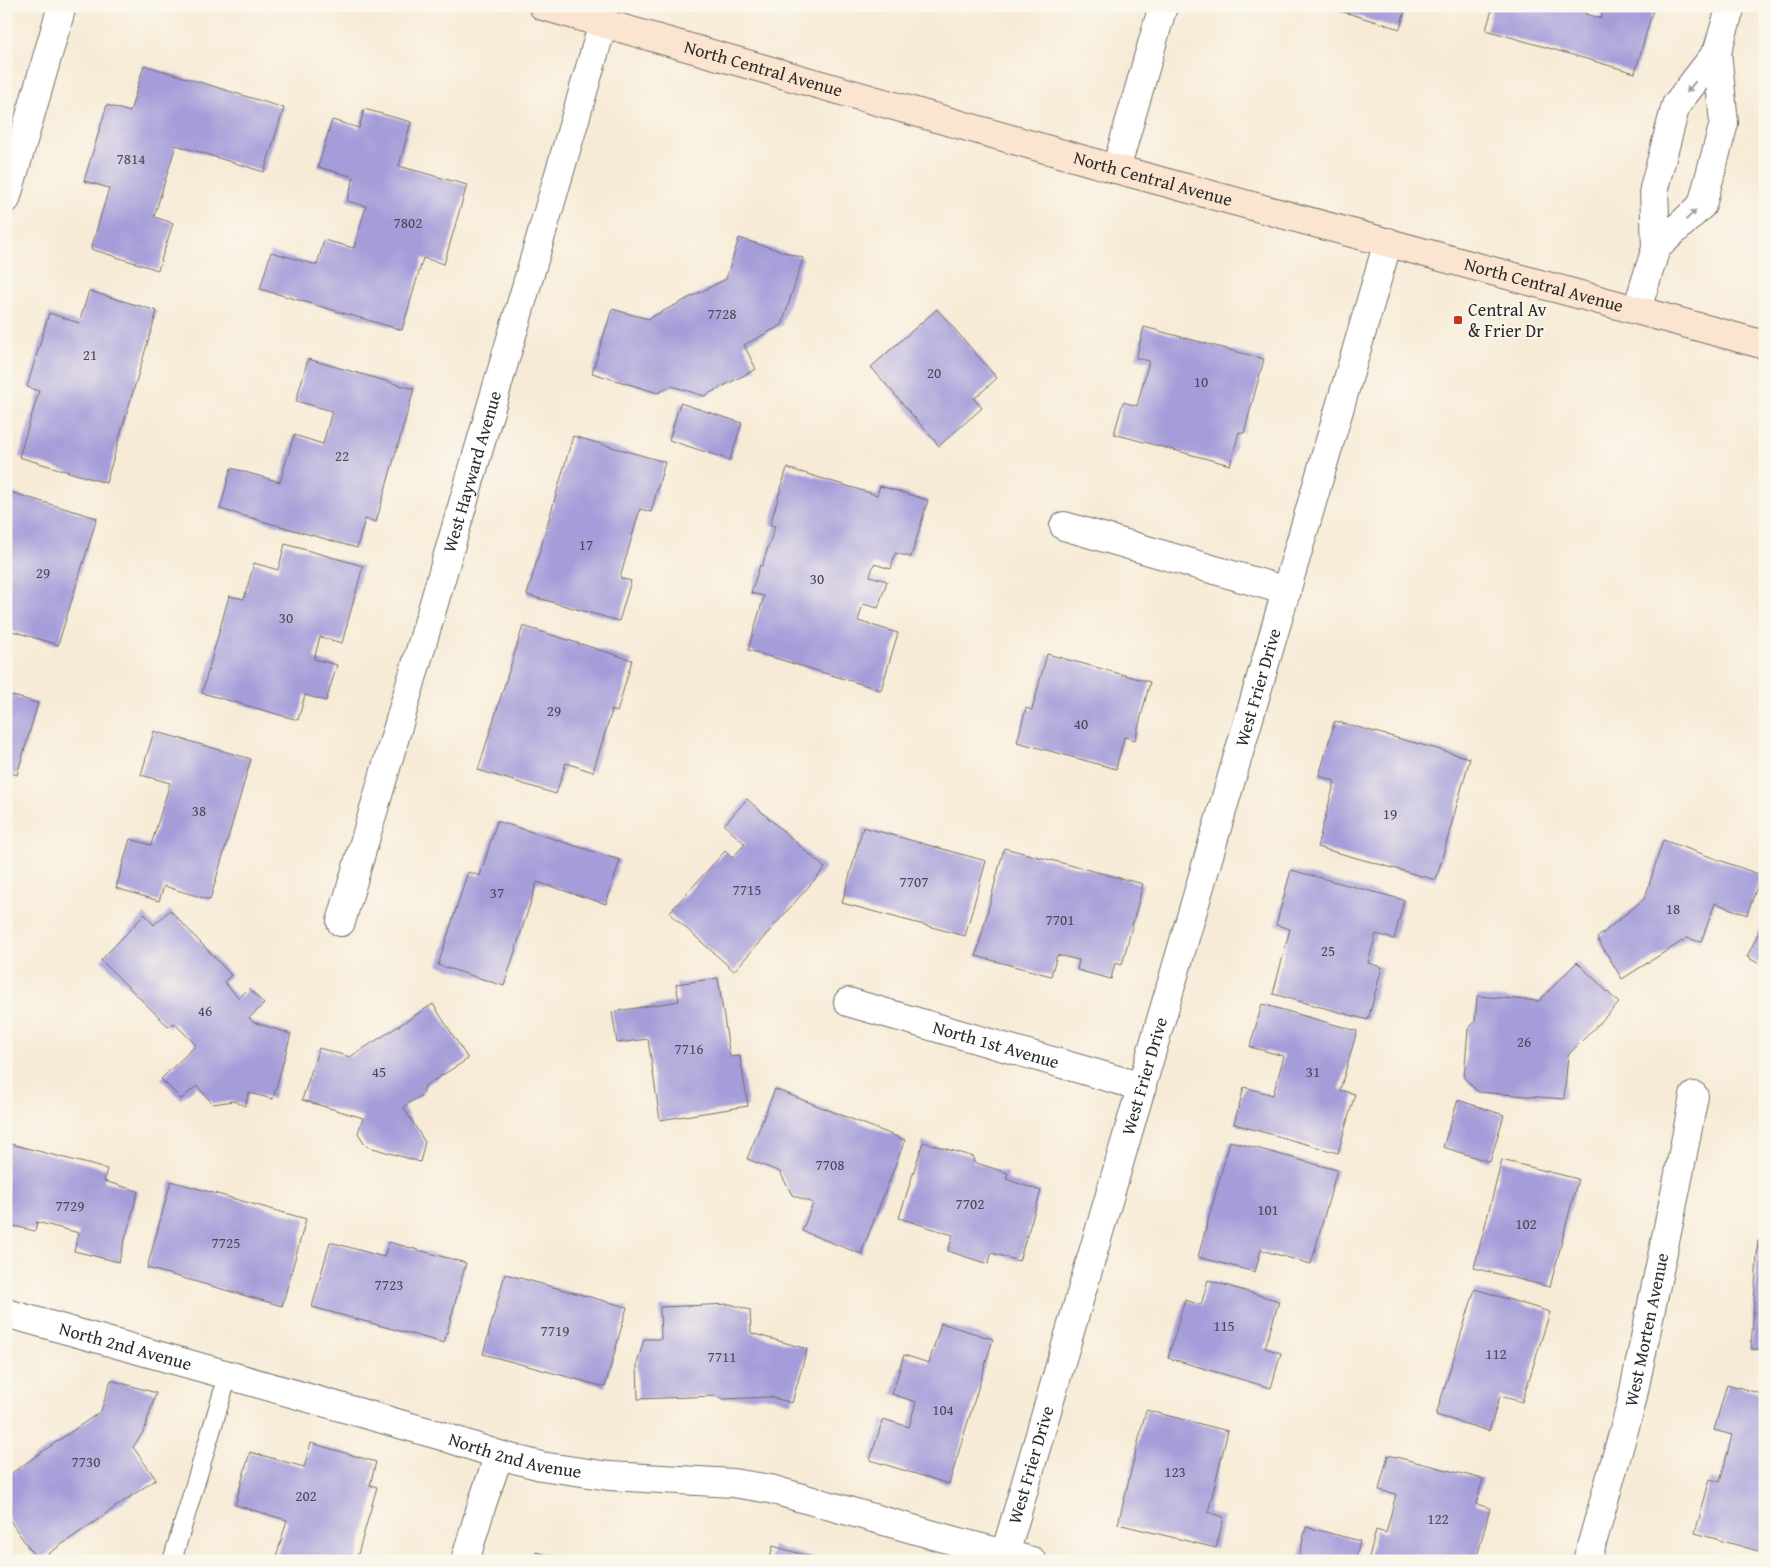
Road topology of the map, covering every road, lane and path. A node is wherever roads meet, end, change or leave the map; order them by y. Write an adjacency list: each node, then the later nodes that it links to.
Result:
1 (62, 6): 8 (street)
2 (543, 6): 5 (main road, North Central Avenue)
3 (1162, 6): 7 (street)
4 (1731, 6): 6 (street)
5 (603, 23): 7 (main road, North Central Avenue); 15 (street, West Hayward Avenue)
6 (1717, 52): 10 (street, one-way to 10); 10 (street, one-way to 6)
7 (1116, 169): 9 (main road, North Central Avenue)
8 (6, 200)
9 (1388, 242): 11 (main road, North Central Avenue); 14 (street, West Frier Drive)
10 (1656, 248): 11 (street)
11 (1637, 309): 12 (main road, North Central Avenue)
12 (1765, 344)
13 (1064, 526): 14 (street)
14 (1287, 591): 17 (street, West Frier Drive)
15 (342, 922)
16 (848, 1002): 17 (street, North 1st Avenue)
17 (1142, 1087): 22 (street, West Frier Drive)
18 (1694, 1096): 26 (street, West Morten Avenue)
19 (6, 1313): 20 (street, North 2nd Avenue)
20 (228, 1375): 21 (street, North 2nd Avenue); 23 (lane)
21 (499, 1455): 22 (street, North 2nd Avenue); 24 (street)
22 (1004, 1557): 25 (street, North 2nd Avenue)
23 (172, 1561)
24 (465, 1561)
25 (1032, 1561)
26 (1587, 1561)

